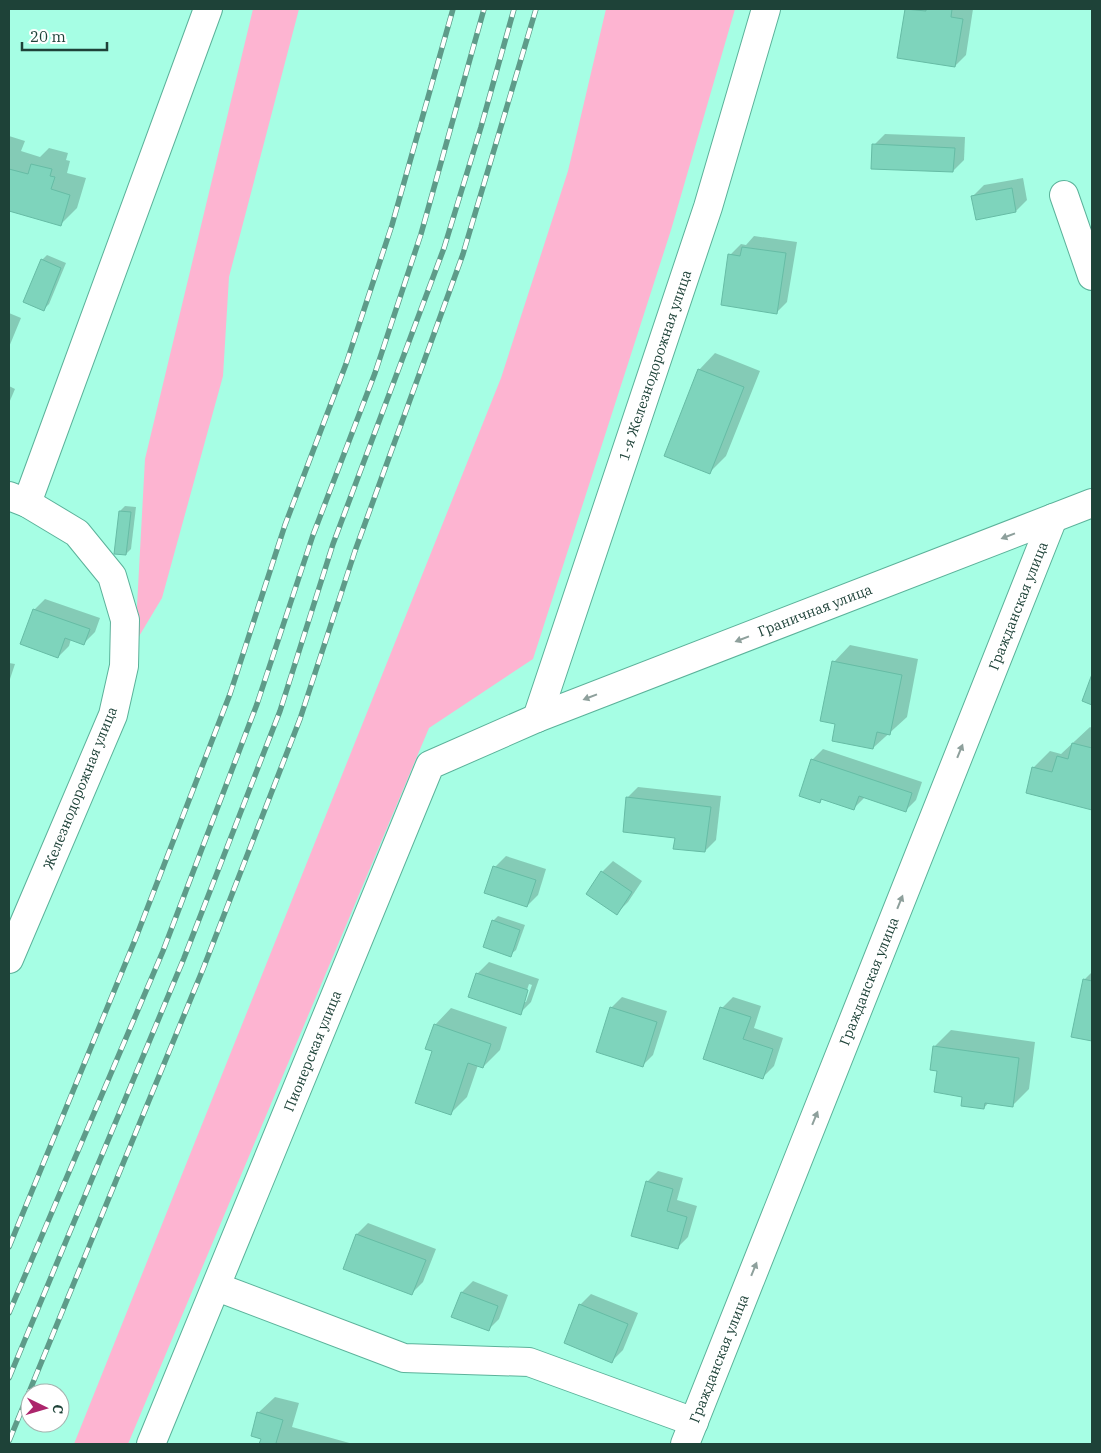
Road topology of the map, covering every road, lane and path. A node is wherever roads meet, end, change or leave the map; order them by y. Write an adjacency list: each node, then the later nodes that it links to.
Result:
1 (208, 9): 5 (street)
2 (766, 9): 8 (street, 1-я Железнодорожная улица)
3 (1064, 195): 4 (street)
4 (1092, 276)
5 (18, 500): 9 (street, Железнодорожная улица)
6 (1092, 503): 7 (street, Граничная улица)
7 (1053, 518): 8 (street, Граничная улица, one-way to 8); 11 (street, Гражданская улица, one-way to 7)
8 (536, 718): 10 (street, Пионерская улица)
9 (9, 959)
10 (217, 1287): 11 (street); 12 (street, Пионерская улица)
11 (689, 1433)
12 (152, 1444)

